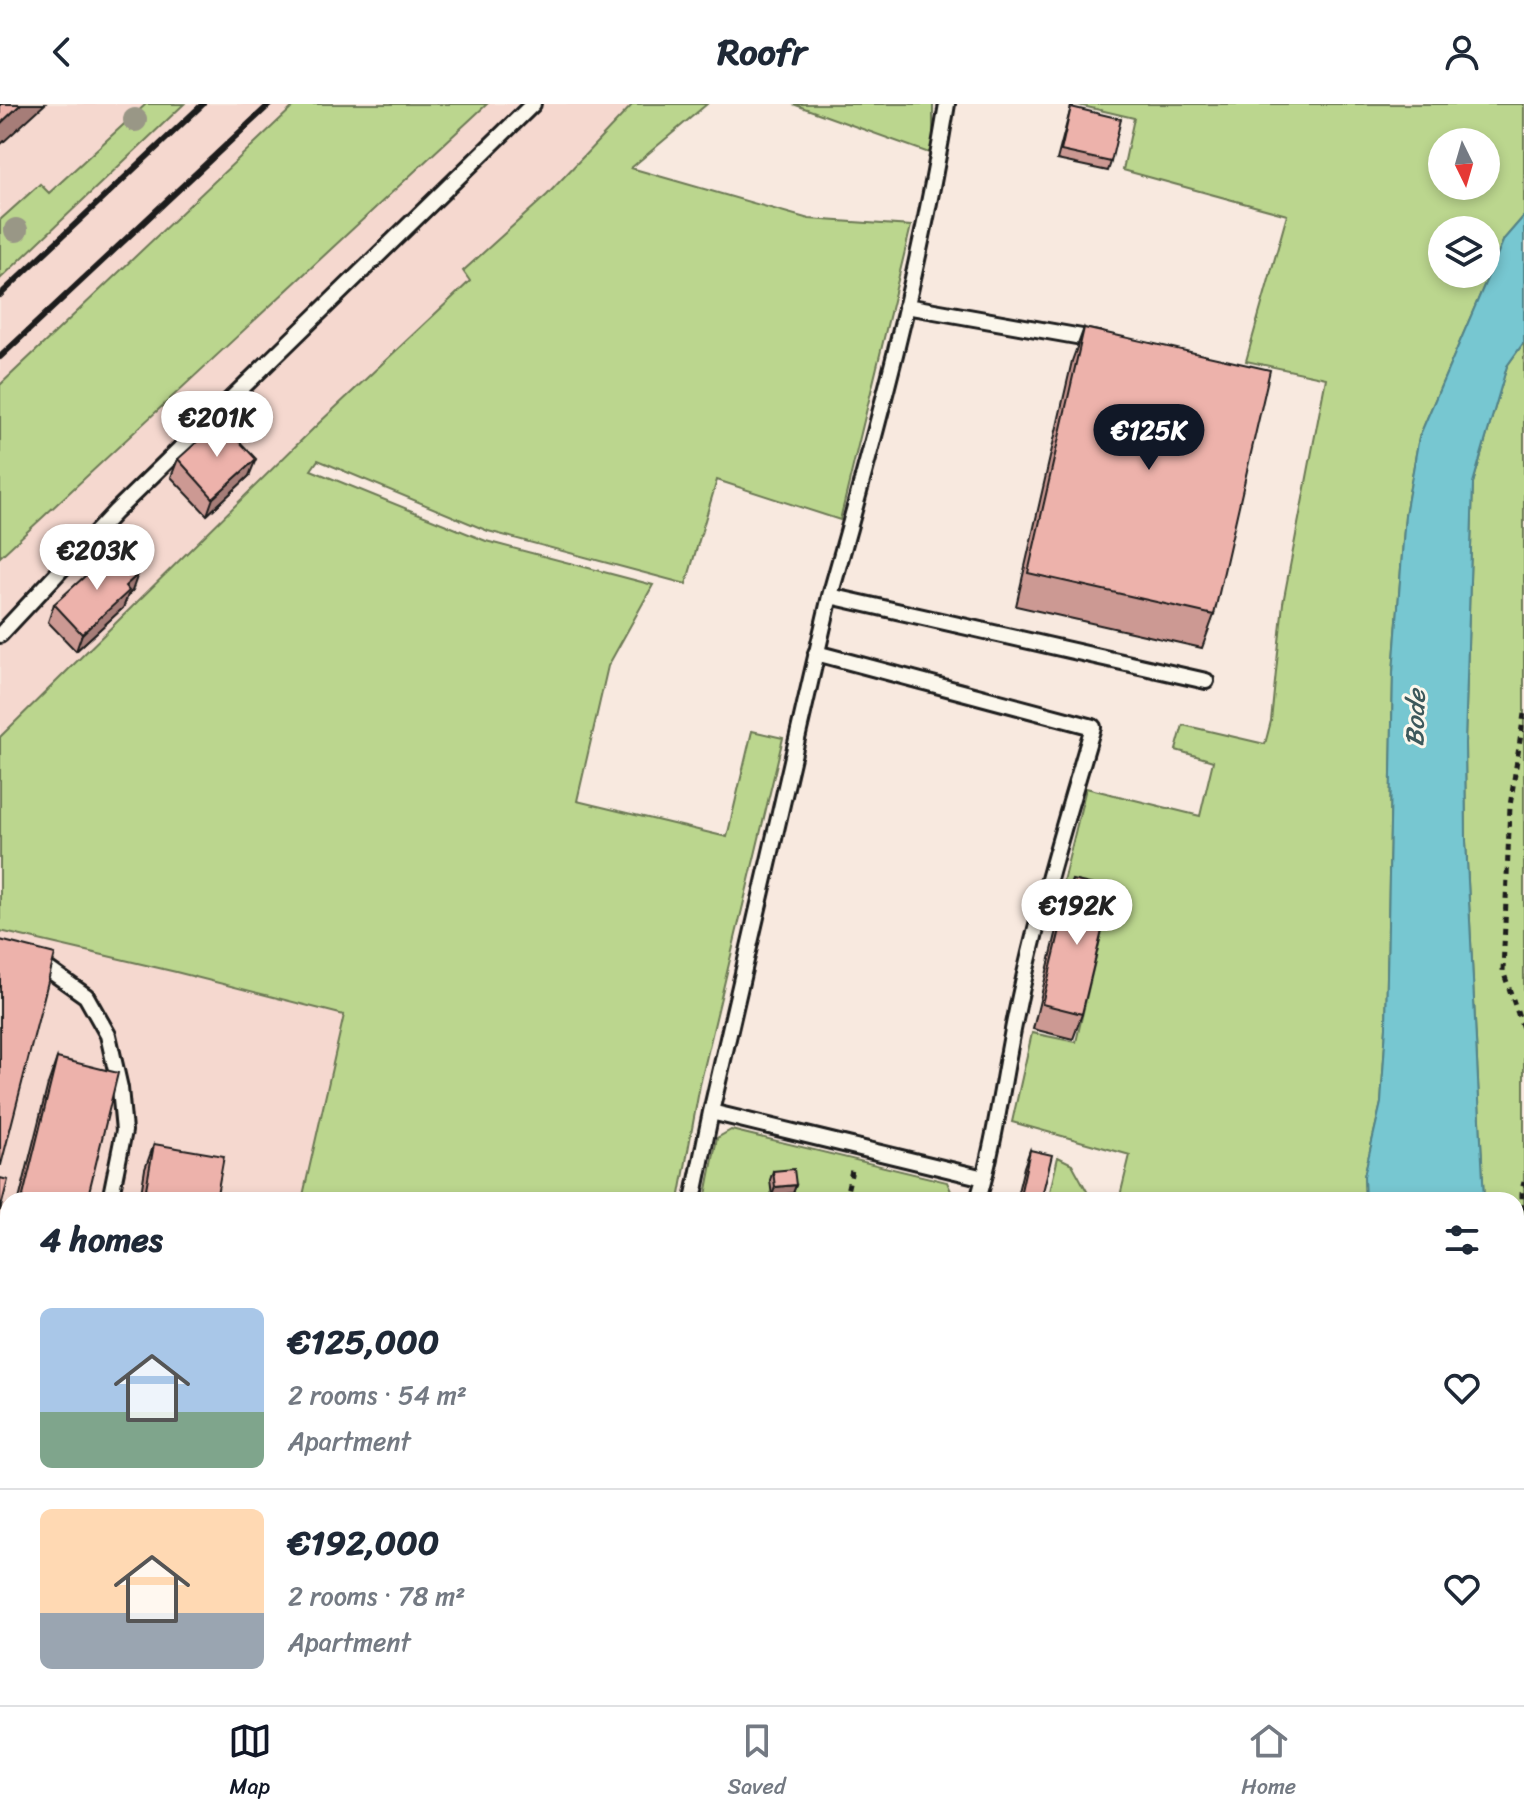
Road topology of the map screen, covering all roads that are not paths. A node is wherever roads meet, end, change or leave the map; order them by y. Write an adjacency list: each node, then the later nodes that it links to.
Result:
1 (533, 104): 6 (lane)
2 (947, 104): 3 (lane)
3 (906, 306): 4 (lane); 5 (lane)
4 (1120, 344)
5 (830, 596): 7 (lane); 8 (lane)
6 (0, 635)
7 (816, 653): 10 (lane); 11 (lane)
8 (1206, 681)
9 (21, 953): 12 (lane)
10 (711, 1112): 11 (lane); 13 (lane)
11 (984, 1178): 14 (lane)
12 (112, 1192)
13 (695, 1192)
14 (980, 1192)

